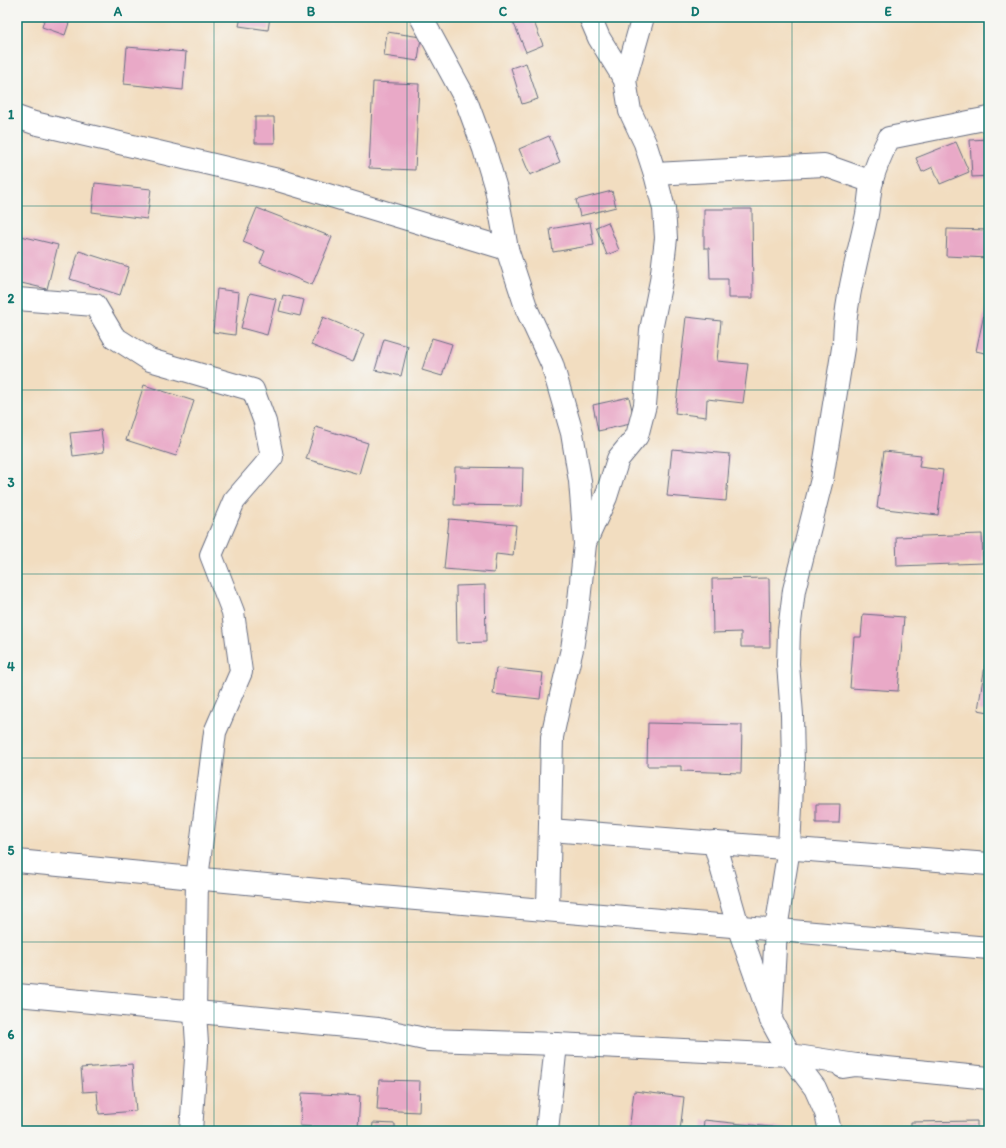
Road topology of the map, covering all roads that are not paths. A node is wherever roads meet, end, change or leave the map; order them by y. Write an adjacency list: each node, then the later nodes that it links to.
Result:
1 (421, 17): 9 (street)
2 (590, 17): 4 (street)
3 (643, 17): 4 (street)
4 (625, 80): 7 (street)
5 (17, 118): 9 (street)
6 (989, 118): 8 (street)
7 (654, 174): 8 (street); 11 (street)
8 (872, 182): 16 (street)
9 (506, 249): 12 (street)
10 (17, 299): 19 (street)
11 (618, 459): 12 (street); 13 (street)
12 (580, 481): 13 (street)
13 (585, 544): 14 (street)
14 (550, 830): 15 (street); 20 (street)
15 (714, 842): 16 (street); 21 (street)
16 (789, 848): 18 (street); 22 (street)
17 (17, 861): 19 (street)
18 (989, 864)
19 (197, 879): 20 (street); 25 (street)
20 (548, 909): 21 (street)
21 (738, 926): 22 (street); 26 (street)
22 (776, 929): 23 (street); 26 (street)
23 (989, 948)
24 (17, 995): 25 (street)
25 (195, 1013): 27 (street); 32 (street)
26 (771, 1020): 28 (street)
27 (556, 1044): 28 (street); 33 (street)
28 (790, 1055): 29 (street); 31 (street)
29 (856, 1065): 30 (street); 31 (street)
30 (989, 1078)
31 (815, 1088): 34 (street)
32 (191, 1131)
33 (547, 1131)
34 (830, 1131)

